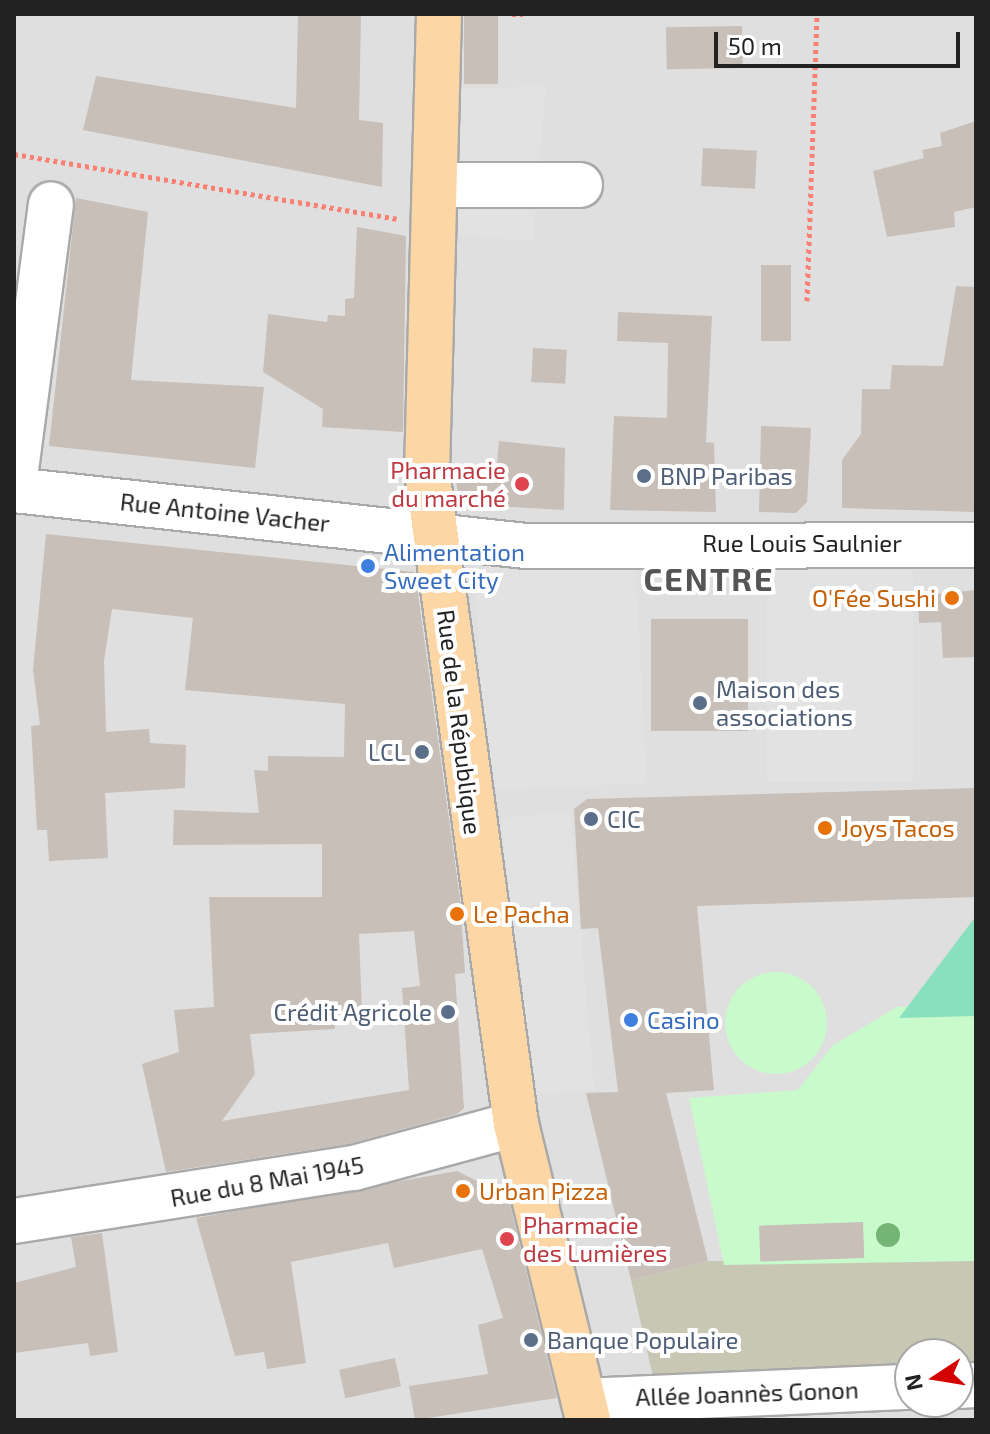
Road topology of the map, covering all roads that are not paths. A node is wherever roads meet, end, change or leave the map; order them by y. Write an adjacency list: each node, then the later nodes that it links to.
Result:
1 (439, 14): 4 (main road, Rue de la République)
2 (580, 185): 4 (street)
3 (51, 204): 5 (street)
4 (434, 205): 6 (main road, Rue de la République)
5 (14, 487): 6 (street, Rue Antoine Vacher)
6 (436, 535): 7 (street, Rue Louis Saulnier); 8 (main road, Rue de la République)
7 (976, 545)
8 (516, 1124): 10 (street, Rue du 8 Mai 1945); 13 (main road, Rue de la République)
9 (14, 1214): 10 (street)
10 (14, 1221)
11 (894, 1391): 12 (street, Allée Joannès Gonon)
12 (839, 1405): 13 (street, Allée Joannès Gonon)
13 (586, 1410)

